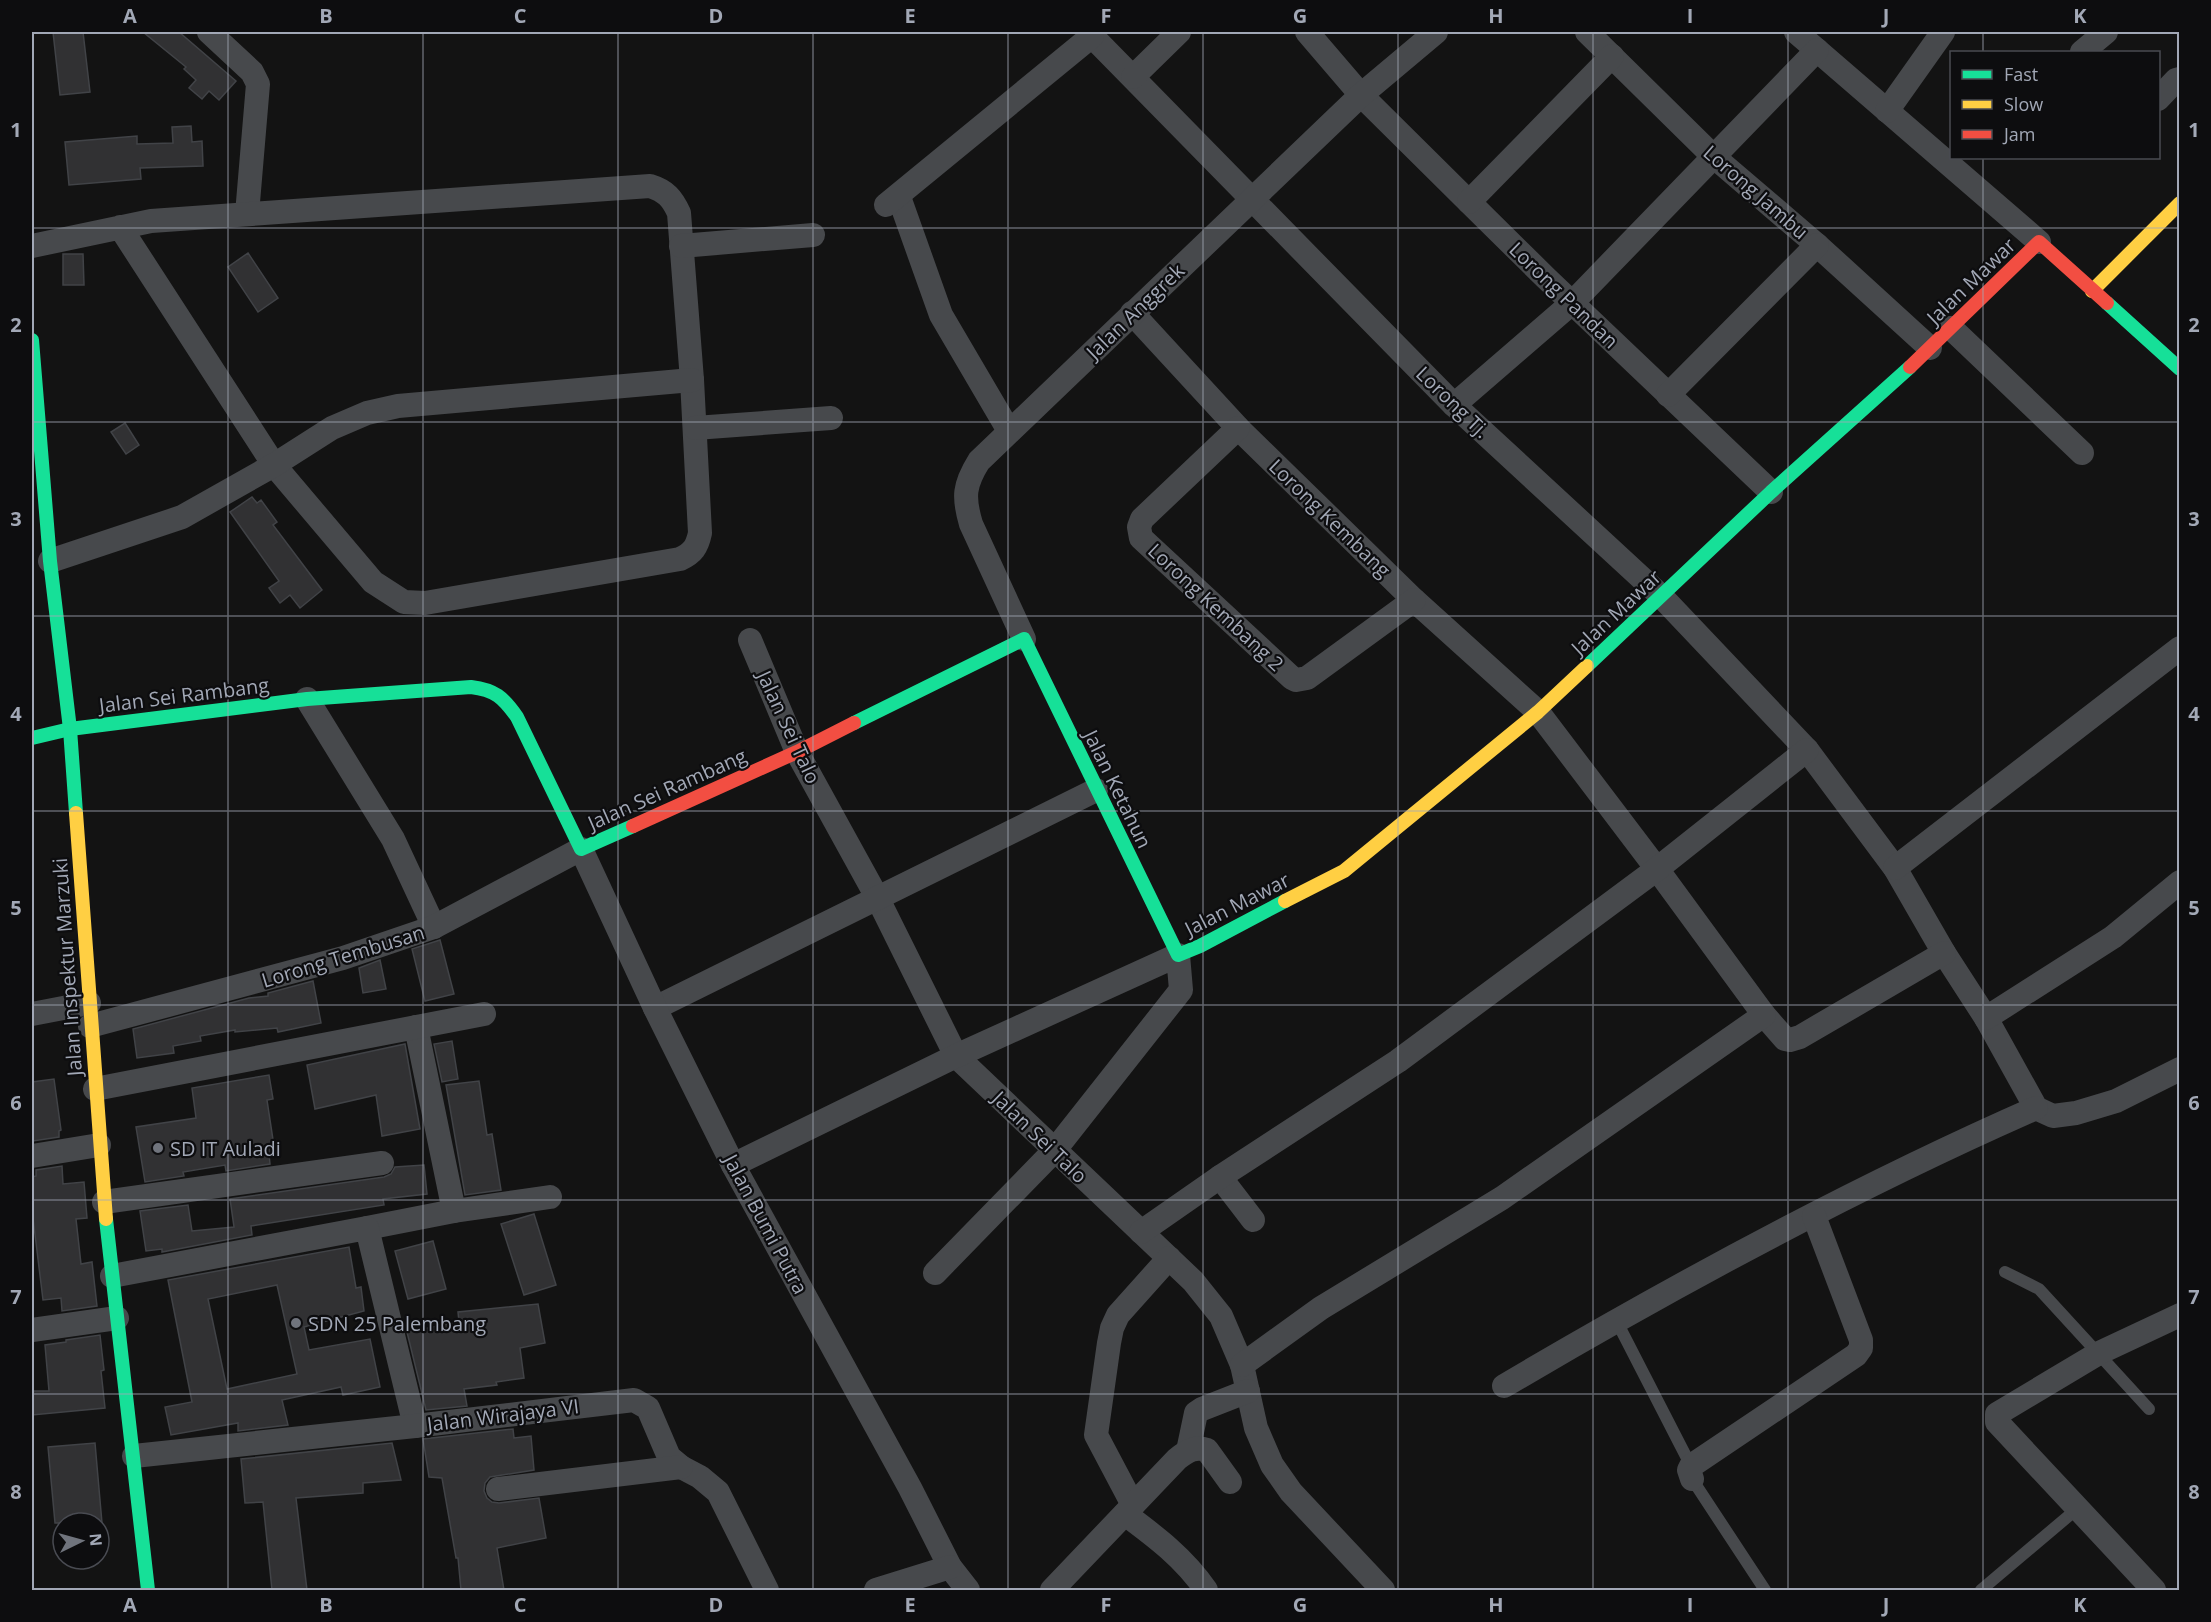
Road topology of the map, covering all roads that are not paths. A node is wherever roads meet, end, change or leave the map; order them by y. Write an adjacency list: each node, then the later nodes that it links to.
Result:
1 (209, 32): 22 (street)
2 (1179, 32): 13 (street)
3 (1307, 32): 15 (street, Lorong Pandan)
4 (1436, 32): 15 (street, Jalan Anggrek)
5 (1587, 32): 12 (street, Lorong Jambu)
6 (1796, 32): 10 (street)
7 (1943, 32): 17 (street)
8 (2106, 32): 11 (street)
9 (1090, 34): 13 (street, Lorong Tj.); 42 (street)
10 (1816, 50): 17 (street); 18 (street)
11 (2083, 51)
12 (1612, 56): 18 (street, Lorong Jambu); 20 (street)
13 (1133, 77): 19 (street, Lorong Tj.)
14 (2180, 79): 16 (street)
15 (1361, 95): 19 (street, Jalan Anggrek); 20 (street, Lorong Pandan)
16 (2160, 97)
17 (1887, 111): 25 (street)
18 (1713, 156): 26 (street, Lorong Jambu); 30 (street)
19 (1253, 199): 31 (street, Jalan Anggrek); 38 (street, Lorong Tj.)
20 (1469, 202): 30 (street, Lorong Pandan)
21 (2180, 203): 29 (street)
22 (247, 214): 23 (street); 28 (street)
23 (120, 227): 27 (street); 44 (street)
24 (813, 235): 28 (street)
25 (2039, 242): 29 (street); 32 (street, Jalan Mawar)
26 (1817, 245): 34 (street, Lorong Jambu); 37 (street)
27 (32, 246)
28 (681, 246): 36 (street)
29 (2092, 291): 35 (street)
30 (1572, 303): 37 (street, Lorong Pandan); 38 (street)
31 (1132, 313): 41 (street, Lorong Kembang); 42 (street, Jalan Anggrek)
32 (1952, 328): 34 (street, Jalan Mawar); 43 (street)
33 (32, 340): 46 (street, Jalan Inspektur Marzuki)
34 (1930, 348): 45 (street, Jalan Mawar)
35 (2180, 369)
36 (692, 380): 40 (street); 44 (street)
37 (1668, 395): 45 (street, Lorong Pandan)
38 (1454, 405): 47 (street, Lorong Tj.)
39 (831, 418): 40 (street)
40 (694, 428): 44 (street)
41 (1238, 428): 48 (street, Lorong Kembang); 48 (street, Lorong Kembang 2)
42 (1009, 431): 49 (street, Jalan Anggrek)
43 (2082, 453)
44 (274, 465): 46 (street)
45 (1771, 492): 47 (street, Jalan Mawar)
46 (50, 561): 54 (street, Jalan Inspektur Marzuki)
47 (1661, 596): 53 (street, Jalan Mawar); 56 (street, Lorong Tj.)
48 (1414, 600): 53 (street, Lorong Kembang)
49 (1024, 639): 57 (street, Jalan Sei Rambang); 58 (street, Jalan Ketahun)
50 (750, 640): 57 (street, Jalan Sei Talo)
51 (2180, 648): 60 (street)
52 (307, 699): 54 (street, Jalan Sei Rambang); 59 (street, Jalan Sei Rambang); 64 (street)
53 (1538, 712): 61 (street, Lorong Kembang); 66 (street, Jalan Mawar)
54 (70, 729): 55 (street, Jalan Sei Rambang); 69 (street, Jalan Inspektur Marzuki)
55 (32, 738)
56 (1806, 750): 60 (street, Lorong Tj.); 61 (street)
57 (797, 752): 59 (street, Jalan Sei Rambang); 63 (street, Jalan Sei Talo)
58 (1096, 790): 63 (street); 66 (street, Jalan Ketahun)
59 (581, 849): 64 (street, Lorong Tembusan); 67 (street, Jalan Bumi Putra)
60 (1895, 868): 65 (street, Lorong Tj.)
61 (1657, 869): 71 (street, Lorong Kembang); 83 (street)
62 (2180, 882): 72 (street)
63 (878, 899): 67 (street); 74 (street, Jalan Sei Talo)
64 (434, 927): 69 (street, Lorong Tembusan)
65 (1944, 953): 71 (street, Lorong Kembang); 72 (street, Lorong Tj.)
66 (1178, 955): 74 (street); 79 (street)
67 (655, 1008): 82 (street, Jalan Bumi Putra)
68 (32, 1014): 69 (street, Lorong Tembusan)
69 (89, 1014): 76 (street, Jalan Inspektur Marzuki)
70 (484, 1014): 73 (street)
71 (1764, 1015): 100 (street)
72 (1986, 1018): 77 (street, Lorong Tj.)
73 (416, 1027): 76 (street); 86 (street)
74 (956, 1056): 79 (street, Jalan Sei Talo); 82 (street)
75 (2180, 1069): 77 (street)
76 (95, 1089): 78 (street, Jalan Inspektur Marzuki)
77 (2036, 1108): 87 (street)
78 (99, 1145): 80 (street); 85 (street, Jalan Inspektur Marzuki)
79 (1054, 1151): 90 (street, Jalan Sei Talo); 93 (street)
80 (32, 1156)
81 (382, 1163): 85 (street)
82 (733, 1165): 113 (street, Jalan Bumi Putra)
83 (1220, 1177): 88 (street); 90 (street)
84 (550, 1197): 86 (street)
85 (104, 1202): 94 (street, Jalan Inspektur Marzuki)
86 (454, 1211): 89 (street)
87 (1814, 1216): 97 (street); 108 (street)
88 (1253, 1220)
89 (367, 1228): 94 (street); 104 (street)
90 (1142, 1232): 91 (street, Jalan Sei Talo)
91 (1169, 1258): 100 (street, Jalan Sei Talo); 112 (street)
92 (2005, 1272): 99 (lane)
93 (935, 1273)
94 (112, 1276): 96 (street, Jalan Inspektur Marzuki)
95 (2180, 1315): 99 (street)
96 (117, 1318): 98 (street); 106 (street, Jalan Inspektur Marzuki)
97 (1616, 1320): 101 (street); 108 (lane)
98 (32, 1330)
99 (2099, 1353): 103 (lane); 111 (street)
100 (1242, 1365): 102 (street, Jalan Sei Talo)
101 (1504, 1386)
102 (1248, 1391): 105 (street); 120 (street, Jalan Sei Talo)
103 (2149, 1409)
104 (416, 1426): 106 (street, Jalan Wirajaya VI); 107 (street, Jalan Wirajaya VI)
105 (1188, 1451): 109 (street); 112 (street)
106 (134, 1455): 114 (street, Jalan Inspektur Marzuki)
107 (681, 1467): 110 (street); 115 (street, Jalan Wirajaya VI)
108 (1692, 1472): 121 (lane)
109 (1230, 1482)
110 (498, 1490)
111 (2078, 1508): 122 (lane); 123 (street)
112 (1129, 1509): 118 (street); 119 (street)
113 (950, 1567): 116 (street); 117 (street, Jalan Bumi Putra)
114 (148, 1590)
115 (766, 1590)
116 (876, 1590)
117 (968, 1590)
118 (1053, 1590)
119 (1206, 1590)
120 (1383, 1590)
121 (1765, 1590)
122 (1981, 1590)
123 (2154, 1590)

